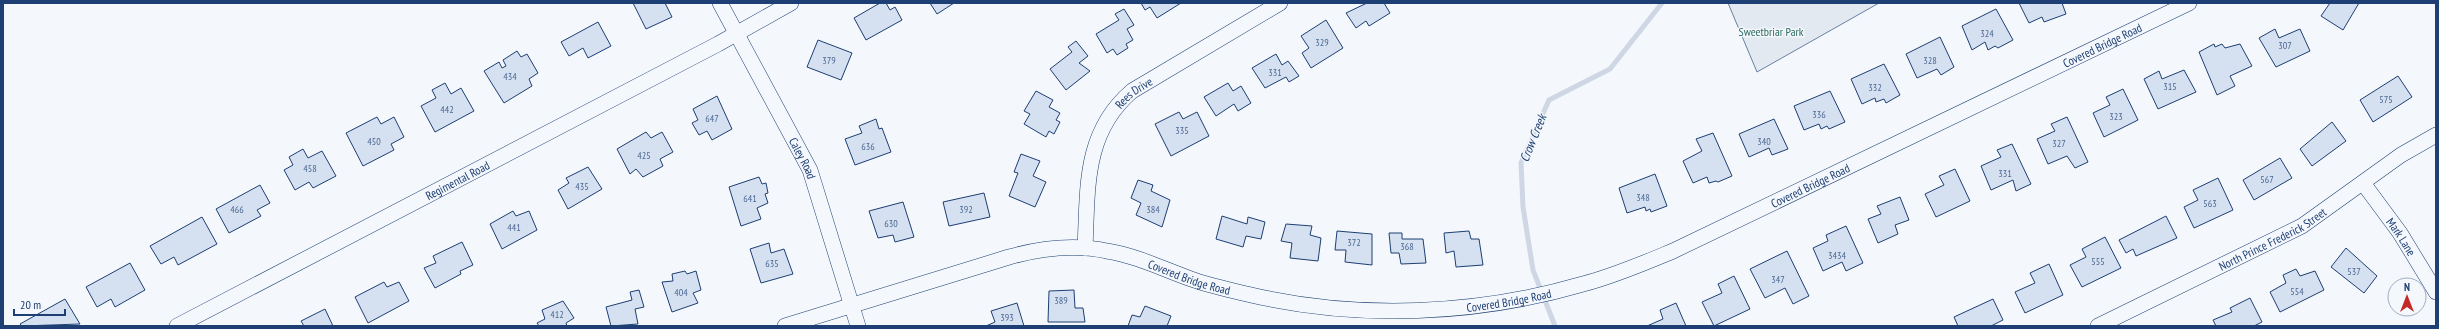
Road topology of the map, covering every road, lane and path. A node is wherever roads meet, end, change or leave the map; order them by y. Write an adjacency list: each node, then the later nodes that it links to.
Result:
1 (720, 3): 5 (street, Caley Road)
2 (791, 3): 5 (street, Regimental Road)
3 (1280, 3): 8 (street, Rees Drive)
4 (2188, 3): 8 (street, Covered Bridge Road)
5 (737, 34): 10 (street, Caley Road); 11 (street, Regimental Road)
6 (2436, 135): 7 (street, North Prince Frederick Street)
7 (2363, 184): 9 (street, Mark Lane); 14 (street, North Prince Frederick Street)
8 (1085, 248): 10 (street, Covered Bridge Road)
9 (2436, 292)
10 (852, 306): 12 (street, Covered Bridge Road); 13 (street, Caley Road)
11 (177, 326)
12 (785, 326)
13 (858, 326)
14 (2098, 326)

